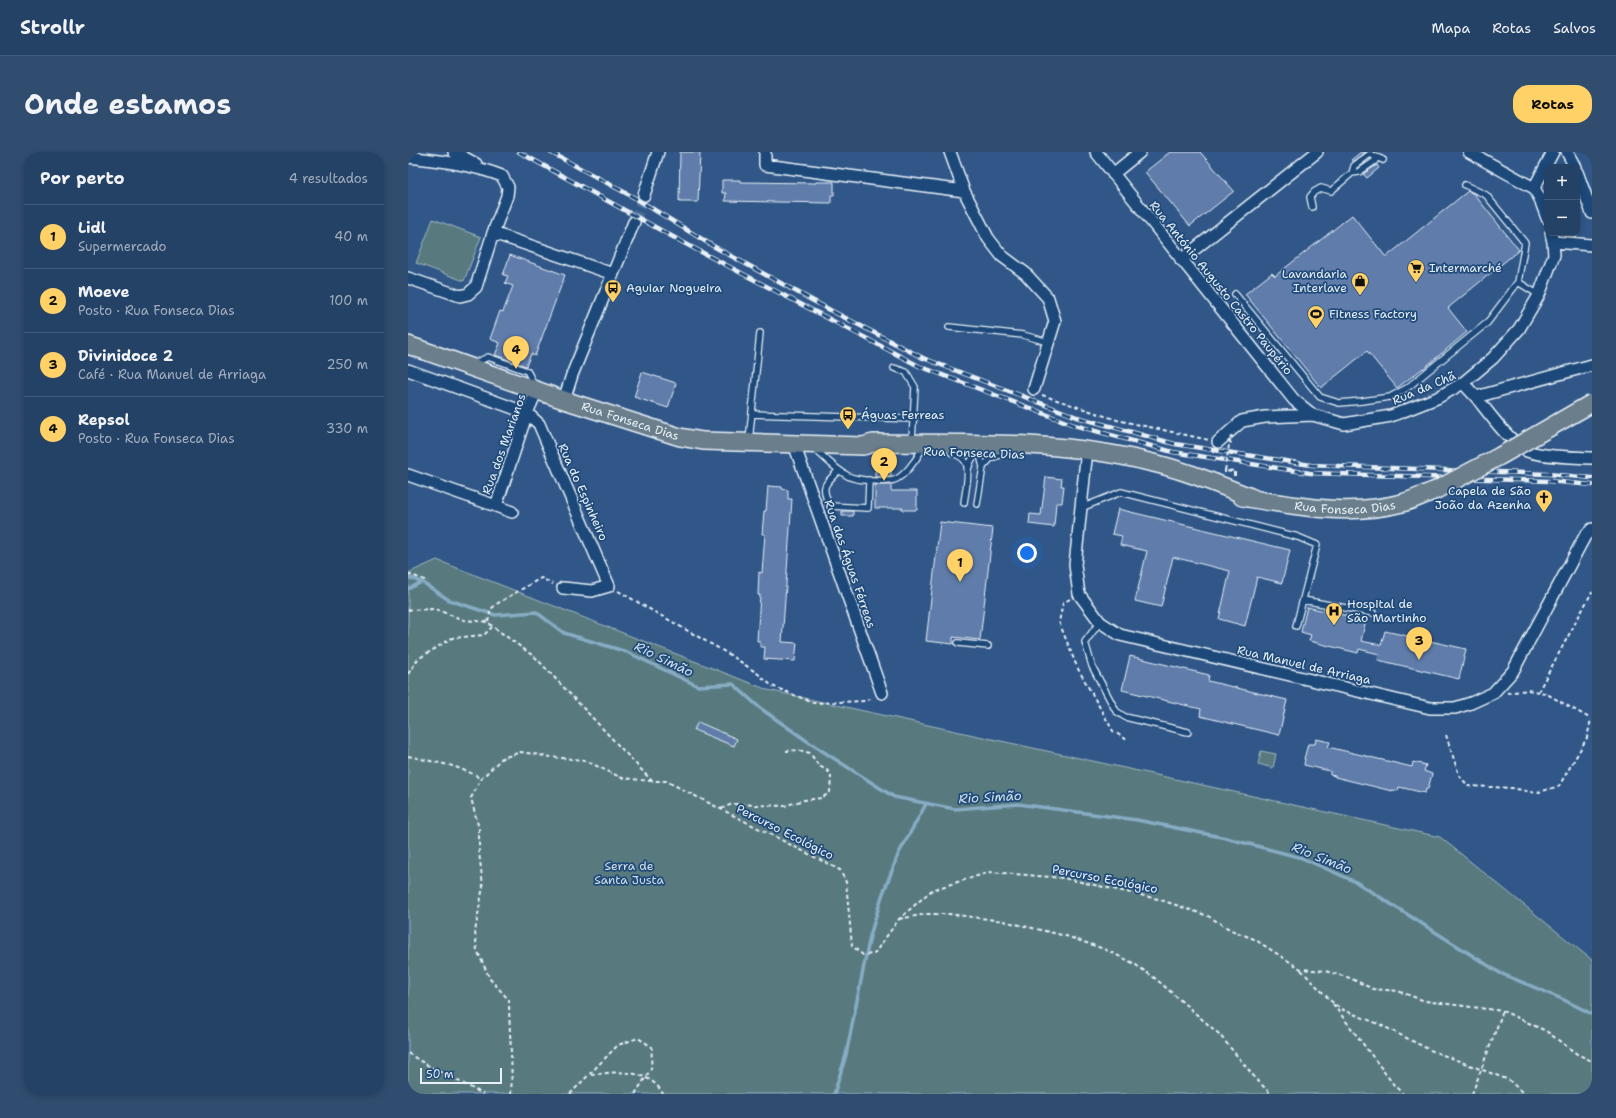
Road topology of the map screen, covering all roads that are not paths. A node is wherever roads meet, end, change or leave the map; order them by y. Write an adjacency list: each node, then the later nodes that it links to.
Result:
1 (410, 152): 12 (street)
2 (454, 152): 16 (street)
3 (658, 152): 23 (street)
4 (765, 152): 22 (street)
5 (950, 152): 22 (street)
6 (1096, 152): 17 (street, Rua António Augusto Castro Paupério)
7 (1140, 152): 17 (street)
8 (1317, 152): 31 (street)
9 (1469, 152): 21 (street)
10 (1554, 152): 21 (street)
11 (1566, 152): 15 (street)
12 (408, 156): 16 (street)
13 (1375, 156): 14 (lane); 18 (lane); 18 (lane)
14 (1383, 160)
15 (1572, 164)
16 (486, 170): 28 (street)
17 (1113, 174): 31 (street, Rua António Augusto Castro Paupério)
18 (1352, 174): 24 (lane)
19 (1580, 180): 26 (street)
20 (1465, 185): 34 (lane)
21 (1534, 188): 25 (street)
22 (964, 191): 39 (street)
23 (644, 195)
24 (1312, 207)
25 (1544, 210)
26 (1592, 213)
27 (634, 222): 32 (street)
28 (493, 233): 32 (street); 33 (street)
29 (1552, 238): 30 (street); 36 (street)
30 (1592, 245)
31 (1181, 260): 52 (street, Rua António Augusto Castro Paupério)
32 (613, 274): 48 (street)
33 (408, 278)
34 (1518, 282): 35 (lane); 36 (lane)
35 (1235, 294)
36 (1539, 295): 44 (street)
37 (949, 327): 39 (lane)
38 (760, 332): 51 (lane)
39 (1048, 342): 45 (street)
40 (408, 345): 46 (main road, Rua Fonseca Dias)
41 (1592, 365): 47 (street)
42 (894, 368): 53 (lane)
43 (408, 370): 50 (street)
44 (1463, 383): 47 (street, Rua da Chã); 52 (street, Rua da Chã)
45 (1034, 389)
46 (537, 390): 48 (main road, Rua Fonseca Dias); 50 (street, Rua dos Marianos)
47 (1476, 397): 61 (street, Rua da Chã)
48 (564, 400): 55 (main road, Rua Fonseca Dias)
49 (1592, 403): 67 (main road, Rua Fonseca Dias, bridge)
50 (527, 413): 70 (street, Rua dos Marianos); 74 (street, Rua do Espinheiro)
51 (752, 414): 53 (lane); 55 (lane)
52 (1313, 416): 54 (street, Rua da Chã)
53 (914, 419): 58 (lane)
54 (1218, 442)
55 (749, 443): 56 (main road, Rua Fonseca Dias)
56 (802, 444): 58 (main road, Rua Fonseca Dias); 63 (lane); 81 (street, Rua das Águas Férreas)
57 (1025, 445): 59 (main road, Rua Fonseca Dias); 60 (main road, Rua Fonseca Dias); 62 (lane)
58 (917, 446): 59 (main road, Rua Fonseca Dias); 66 (lane)
59 (953, 448): 62 (main road, Rua Fonseca Dias); 64 (lane)
60 (1081, 454): 62 (main road, Rua Fonseca Dias); 67 (main road, Rua Fonseca Dias); 67 (main road, Rua Fonseca Dias); 71 (street, Rua Manuel de Arriaga)
61 (1592, 458)
62 (980, 460): 64 (lane); 69 (lane)
63 (839, 470): 66 (lane); 66 (lane)
64 (968, 470): 68 (lane)
65 (408, 475): 70 (street, Rua dos Marianos)
66 (869, 480)
67 (1252, 498)
68 (964, 503)
69 (977, 504)
70 (496, 506): 72 (street, Rua dos Marianos)
71 (1080, 508): 75 (lane); 77 (street, Rua Manuel de Arriaga)
72 (512, 512)
73 (1589, 533): 77 (street, Rua Manuel de Arriaga)
74 (562, 588)
75 (1303, 600): 76 (lane); 78 (lane)
76 (1373, 613)
77 (1100, 622): 82 (lane)
78 (1296, 626)
79 (958, 643): 80 (lane)
80 (988, 646)
81 (882, 693)
82 (1188, 732)

